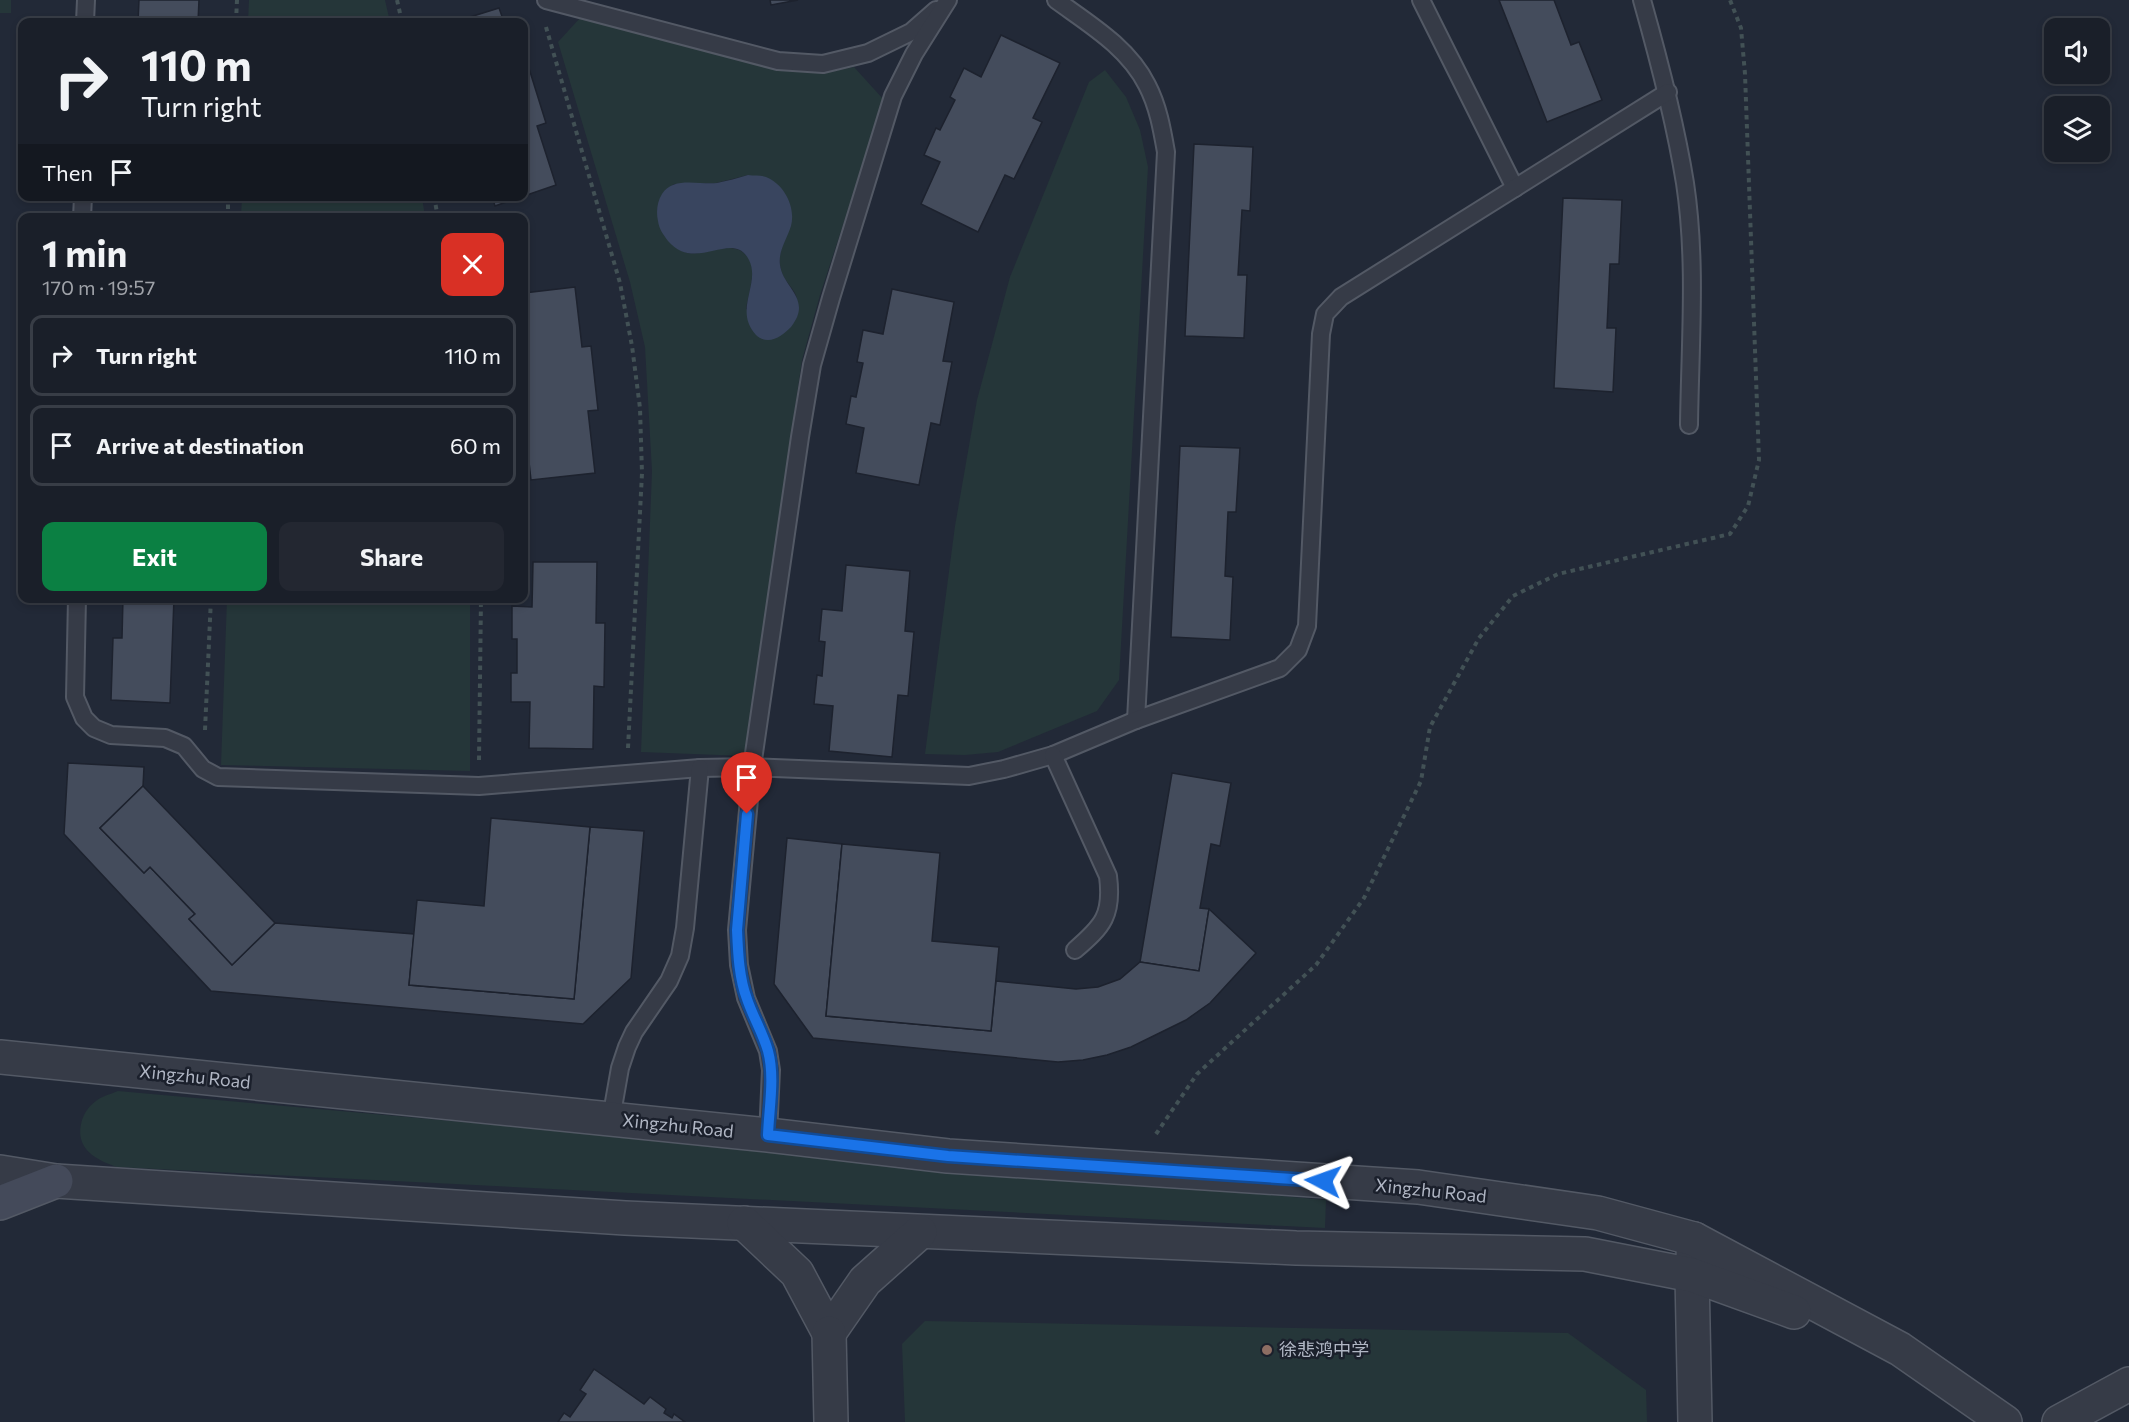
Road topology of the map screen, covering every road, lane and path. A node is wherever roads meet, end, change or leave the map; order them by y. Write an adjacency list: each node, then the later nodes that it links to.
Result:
1 (86, 0): 10 (lane)
2 (237, 0): 11 (path)
3 (398, 0): 12 (path)
4 (546, 0): 5 (lane)
5 (948, 0): 22 (lane)
6 (1056, 0): 20 (lane)
7 (1421, 0): 15 (lane)
8 (1642, 0): 14 (lane)
9 (1730, 0): 31 (path)
10 (85, 18)
11 (236, 18)
12 (401, 18)
13 (545, 23): 25 (path)
14 (1668, 92): 15 (lane); 16 (lane)
15 (1515, 188): 20 (lane)
16 (1689, 425)
17 (76, 603): 24 (lane)
18 (211, 603): 24 (path)
19 (481, 603): 26 (path)
20 (1136, 720): 21 (lane)
21 (1053, 755): 22 (lane); 27 (lane)
22 (752, 767): 23 (lane); 30 (lane)
23 (700, 768): 25 (lane); 29 (lane)
24 (203, 769): 26 (lane)
25 (627, 774): 26 (lane)
26 (478, 786)
27 (1075, 950)
28 (0, 1057): 29 (street, Xingzhu Road)
29 (611, 1119): 30 (street, Xingzhu Road)
30 (768, 1135): 31 (street, Xingzhu Road)
31 (1132, 1168): 37 (street, Xingzhu Road)
32 (0, 1172): 33 (street, Xingzhu Road)
33 (56, 1181): 34 (main road); 35 (street, Xingzhu Road)
34 (0, 1203)
35 (744, 1224): 36 (street, Xingzhu Road); 39 (street)
36 (920, 1232): 38 (street, Xingzhu Road); 39 (street)
37 (1694, 1239): 38 (street); 40 (street, Xingzhu Road)
38 (1692, 1275): 40 (street, Xingzhu Road); 43 (street)
39 (829, 1333): 42 (street)
40 (1900, 1350): 44 (street, Xingzhu Road)
41 (2129, 1384): 45 (street)
42 (831, 1422)
43 (1695, 1422)
44 (2005, 1422)
45 (2059, 1422)

